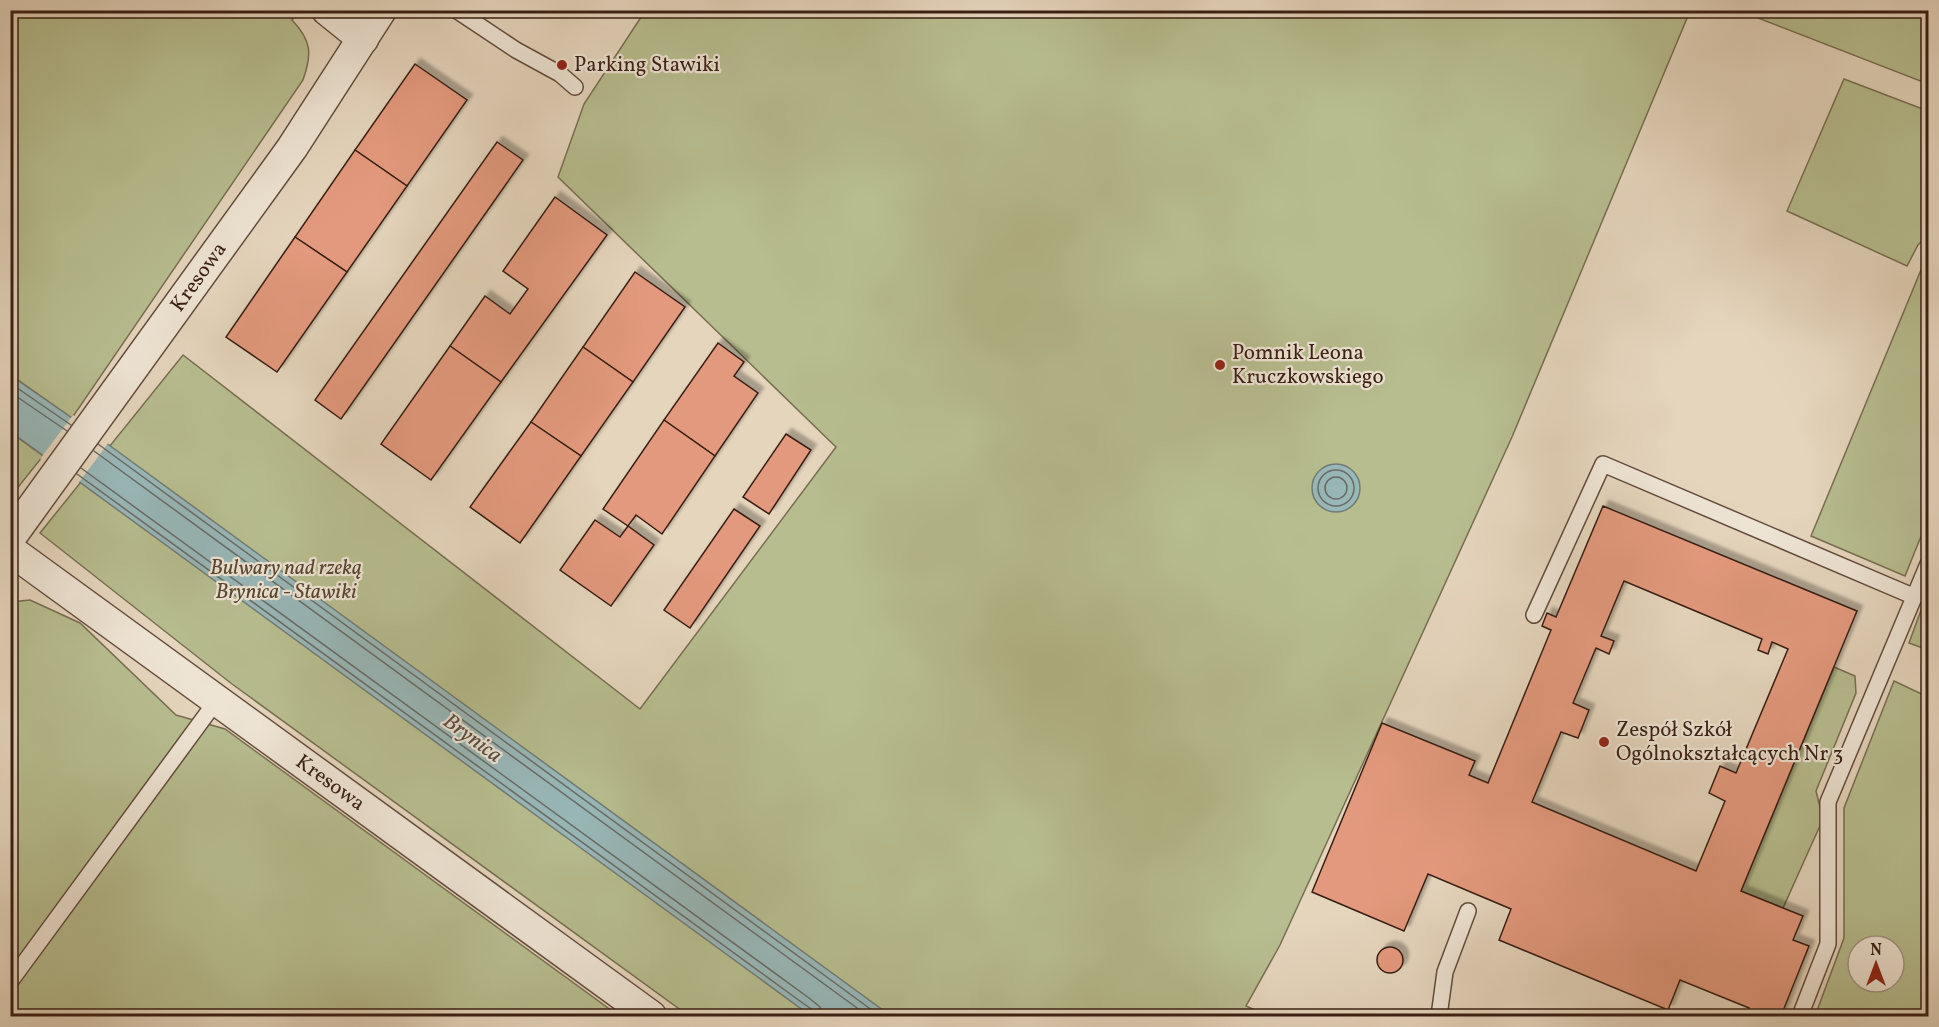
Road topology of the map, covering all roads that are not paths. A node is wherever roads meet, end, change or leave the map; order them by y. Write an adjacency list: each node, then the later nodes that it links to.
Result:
1 (327, 10): 4 (street)
2 (381, 10): 4 (street, Kresowa)
3 (456, 10): 5 (lane)
4 (363, 39): 6 (street, Kresowa)
5 (575, 87)
6 (10, 538)
7 (10, 550): 11 (street, Kresowa)
8 (1929, 564): 9 (lane)
9 (1915, 597): 10 (lane); 16 (lane)
10 (1534, 615)
11 (217, 700): 13 (lane); 14 (street, Kresowa)
12 (1468, 911): 15 (lane)
13 (10, 982)
14 (651, 1017)
15 (1438, 1017)
16 (1800, 1017)

